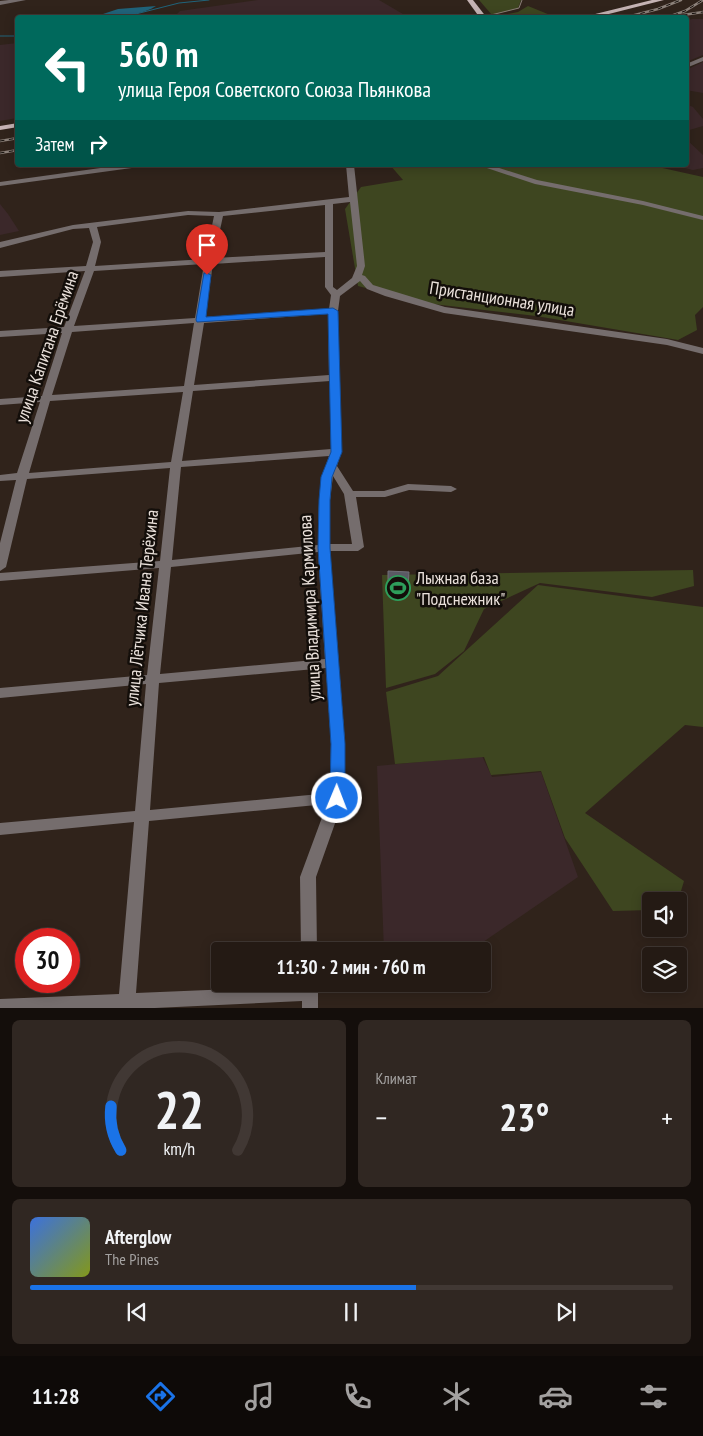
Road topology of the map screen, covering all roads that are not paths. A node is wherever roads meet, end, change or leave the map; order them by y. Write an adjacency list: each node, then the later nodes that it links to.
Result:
1 (23, 0): 4 (street)
2 (470, 0): 5 (main road)
3 (661, 0): 6 (main road)
4 (0, 3)
5 (482, 15)
6 (595, 15)
7 (703, 59): 8 (street)
8 (689, 65)
9 (15, 126): 10 (main road)
10 (0, 128)
11 (124, 167): 14 (street)
12 (350, 167): 15 (street)
13 (488, 167): 18 (street)
14 (0, 184)
15 (353, 199): 16 (street); 25 (street)
16 (329, 202): 17 (street); 21 (street, улица Владимира Кармилова)
17 (219, 214): 19 (street); 22 (street, улица Лётчика Ивана Терёхина)
18 (703, 218)
19 (92, 225): 20 (street); 23 (street, улица Капитана Ерёмина)
20 (0, 244)
21 (328, 254): 22 (street); 26 (street, улица Владимира Кармилова)
22 (209, 260): 23 (street); 28 (street, улица Лётчика Ивана Терёхина)
23 (90, 269): 24 (street); 29 (street, улица Капитана Ерёмина)
24 (0, 274)
25 (356, 279): 26 (street); 31 (street, Пристанционная улица)
26 (336, 295): 27 (street, улица Владимира Кармилова)
27 (333, 311): 28 (street); 32 (street, улица Владимира Кармилова)
28 (200, 320): 29 (street); 33 (street, улица Лётчика Ивана Терёхина)
29 (68, 329): 30 (street); 34 (street, улица Капитана Ерёмина)
30 (0, 334)
31 (703, 352)
32 (334, 378): 33 (street); 36 (street, улица Владимира Кармилова)
33 (189, 388): 34 (street); 37 (street, улица Лётчика Ивана Терёхина)
34 (46, 398): 35 (street); 39 (street, улица Капитана Ерёмина)
35 (0, 402)
36 (336, 452): 37 (street); 38 (street, улица Владимира Кармилова)
37 (176, 464): 39 (street); 44 (street, улица Лётчика Ивана Терёхина)
38 (332, 467): 42 (street); 43 (street, улица Владимира Кармилова)
39 (22, 476): 40 (street); 45 (street, улица Капитана Ерёмина)
40 (0, 478)
41 (451, 489): 42 (street)
42 (350, 494): 43 (street)
43 (324, 548): 44 (street); 47 (street, улица Владимира Кармилова)
44 (167, 564): 46 (street); 48 (street, улица Лётчика Ивана Терёхина)
45 (0, 567)
46 (0, 577)
47 (333, 663): 48 (street); 50 (street, улица Владимира Кармилова)
48 (154, 680): 49 (street); 51 (street, улица Лётчика Ивана Терёхина)
49 (0, 693)
50 (337, 798): 51 (street); 53 (street, улица Владимира Кармилова)
51 (142, 815): 52 (street); 55 (street, улица Лётчика Ивана Терёхина)
52 (0, 829)
53 (309, 942)
54 (310, 995): 55 (street)
55 (127, 1004): 56 (street)
56 (0, 1006)

